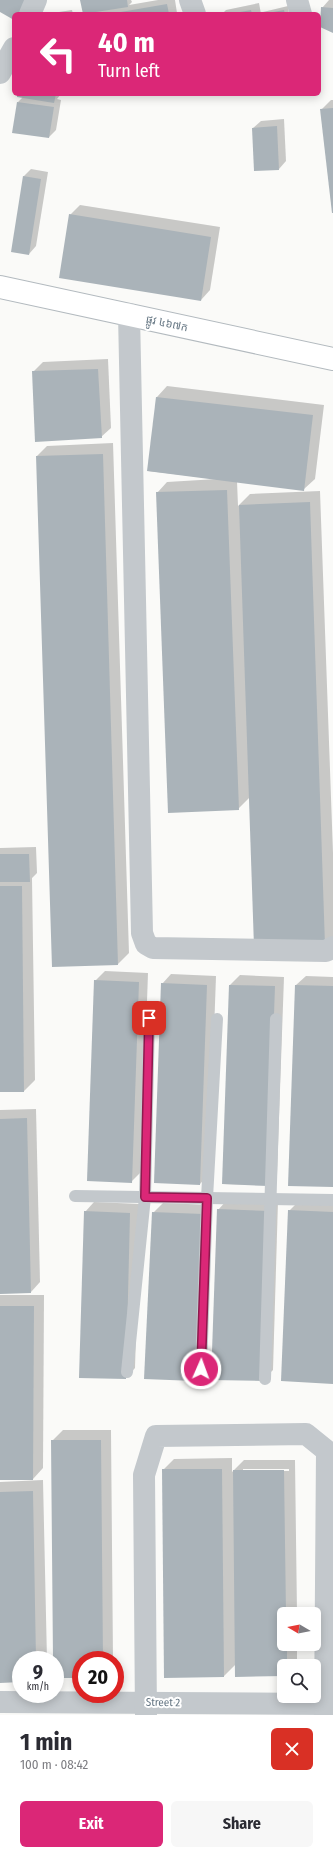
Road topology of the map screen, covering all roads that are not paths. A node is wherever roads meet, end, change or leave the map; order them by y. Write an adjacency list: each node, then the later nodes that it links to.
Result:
1 (36, 0): 4 (street)
2 (190, 0): 5 (street)
3 (297, 0): 6 (street)
4 (31, 12)
5 (194, 12)
6 (300, 12)
7 (12, 52): 8 (street)
8 (0, 73)
9 (0, 287): 10 (street, ផ្លូវ ៤៦៧ក)
10 (128, 314): 11 (street, ផ្លូវ ៤៦៧ក); 12 (street)
11 (333, 359)
12 (333, 947)
13 (149, 1018): 17 (lane)
14 (217, 1019): 18 (lane)
15 (276, 1019): 19 (lane)
16 (75, 1196): 17 (lane)
17 (145, 1197): 18 (lane); 22 (lane)
18 (207, 1198): 19 (lane); 21 (lane)
19 (271, 1199): 20 (lane); 23 (lane)
20 (333, 1200)
21 (201, 1369)
22 (127, 1372)
23 (265, 1379)
24 (0, 1702): 25 (street, Street 2)
25 (146, 1708): 26 (street, Street 2); 26 (street)
26 (325, 1709)

